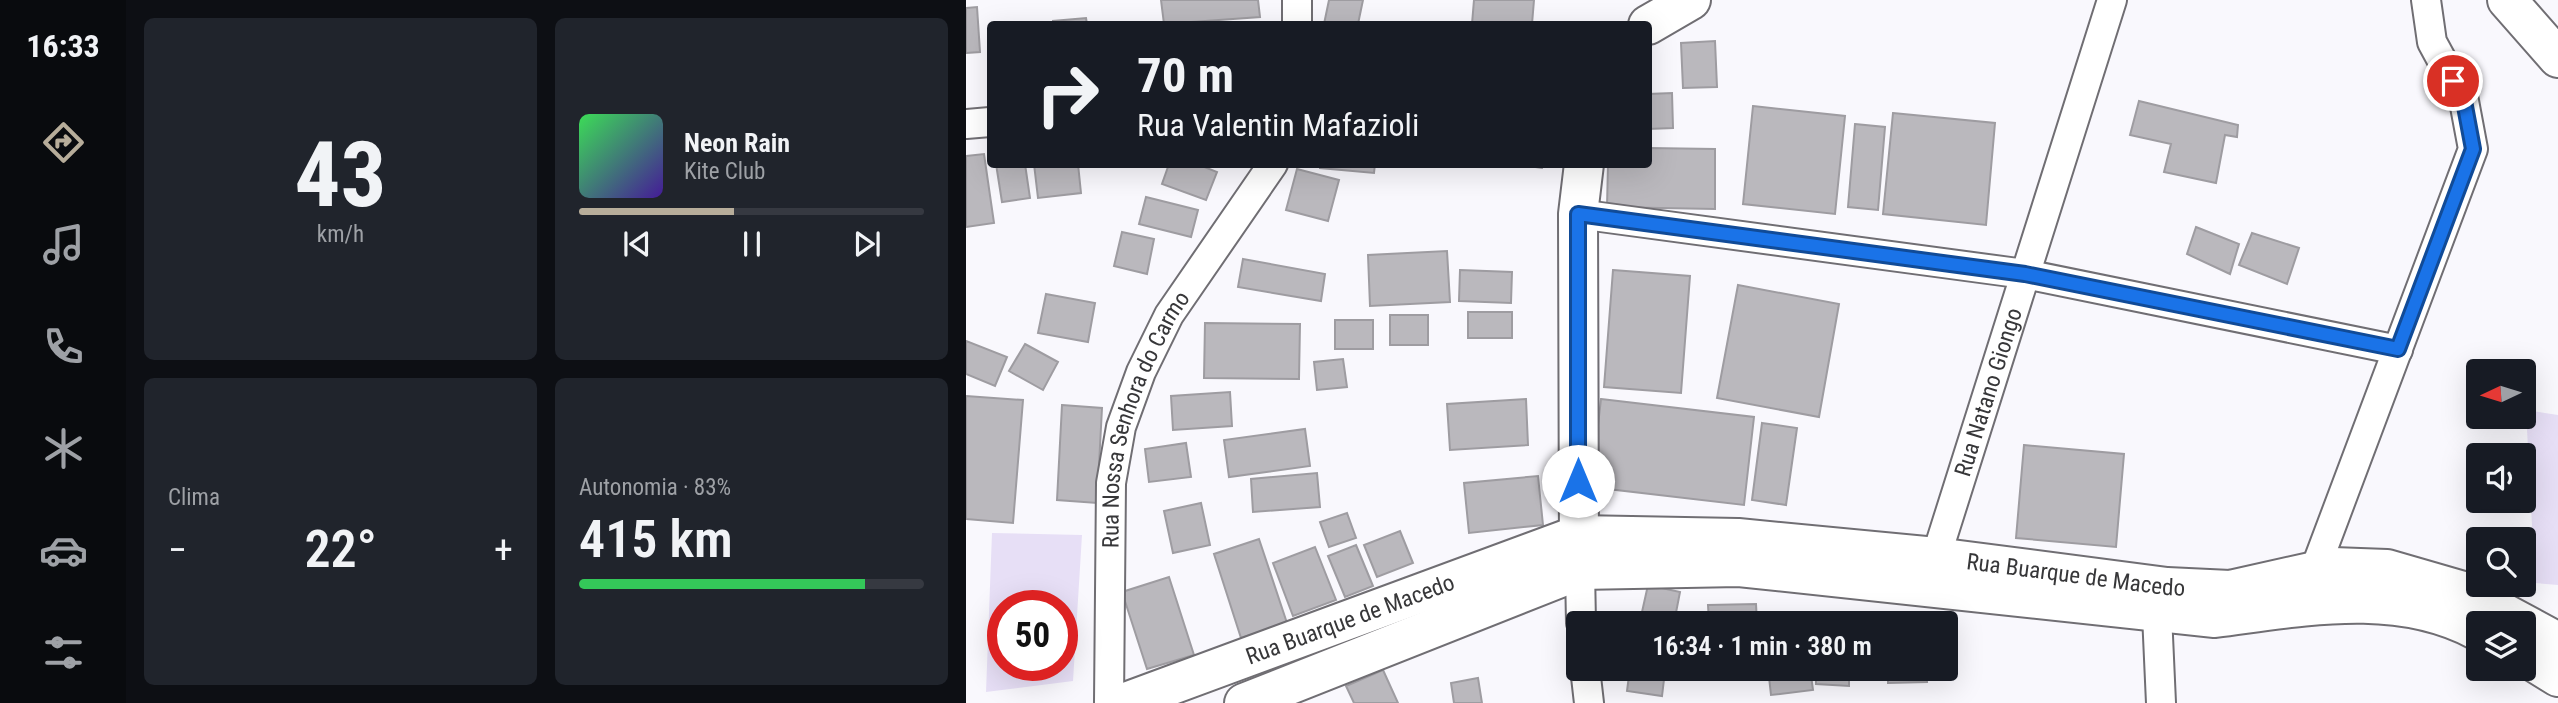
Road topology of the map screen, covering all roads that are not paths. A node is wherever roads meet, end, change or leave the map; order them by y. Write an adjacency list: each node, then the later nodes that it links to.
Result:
1 (1297, 0): 6 (street)
2 (1691, 0): 7 (main road)
3 (2112, 0): 14 (street, Rua Natano Giongo)
4 (2426, 0): 15 (street)
5 (2507, 0): 8 (main road)
6 (1297, 21)
7 (1652, 23)
8 (2558, 58)
9 (987, 122): 10 (street)
10 (966, 124)
11 (1270, 168): 24 (street, Rua Nossa Senhora do Carmo)
12 (1584, 168): 13 (main road)
13 (1578, 214): 14 (street); 16 (main road)
14 (2025, 274): 15 (street); 17 (street, Rua Natano Giongo)
15 (2398, 349): 18 (street)
16 (1578, 552): 17 (main road, Rua Buarque de Macedo); 20 (street); 25 (main road, Rua Buarque de Macedo); 26 (main road, Rua Buarque de Macedo)
17 (1935, 572): 19 (main road, Rua Buarque de Macedo)
18 (2312, 589): 19 (main road, Rua Buarque de Macedo); 21 (main road, Rua Buarque de Macedo); 22 (main road, Rua Buarque de Macedo)
19 (2162, 600): 28 (street)
20 (1580, 611)
21 (2466, 624)
22 (2544, 654)
23 (1586, 681): 27 (street)
24 (1109, 703)
25 (1123, 703)
26 (1244, 703)
27 (1589, 703)
28 (2161, 703)

